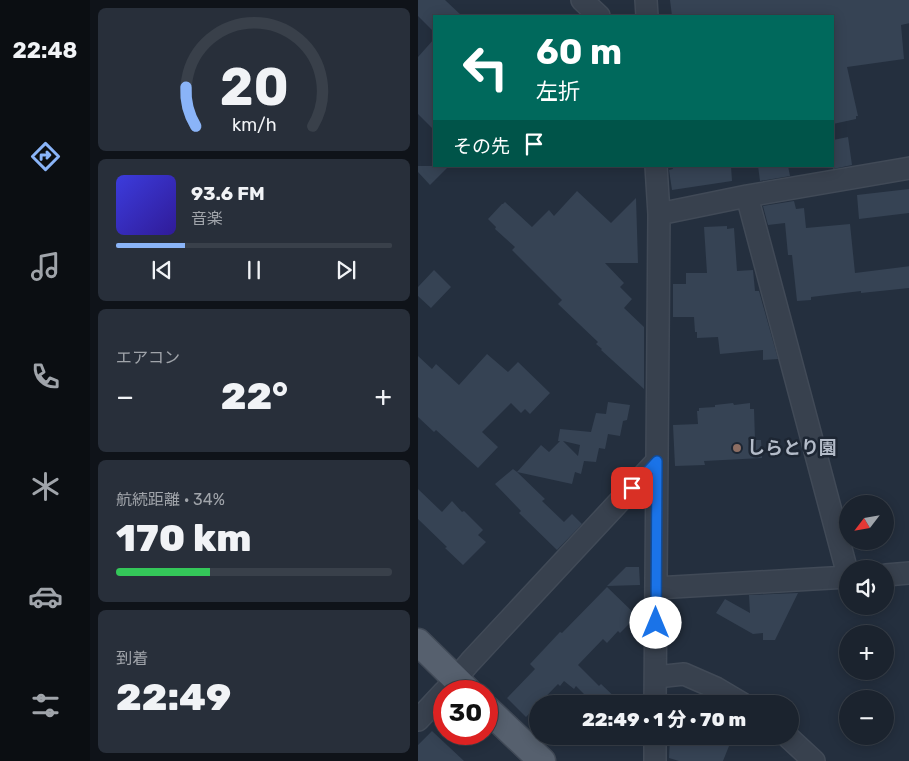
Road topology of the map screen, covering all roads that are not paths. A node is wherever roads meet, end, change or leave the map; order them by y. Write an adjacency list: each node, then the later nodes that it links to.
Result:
1 (582, 0): 3 (street)
2 (646, 0): 4 (street)
3 (599, 15)
4 (647, 15)
5 (656, 167): 8 (street)
6 (910, 168): 7 (street)
7 (747, 196): 8 (street); 10 (street)
8 (659, 214): 9 (street)
9 (657, 461): 14 (street); 18 (street)
10 (844, 560)
11 (910, 573): 12 (street)
12 (894, 574)
13 (839, 577): 14 (street)
14 (656, 588): 16 (street)
15 (418, 642): 17 (main road)
16 (656, 677): 19 (street); 20 (street)
17 (447, 680)
18 (458, 680)
19 (656, 695)
20 (728, 695)
21 (433, 706): 23 (street)
22 (498, 719): 26 (main road)
23 (418, 720)
24 (655, 745): 27 (street)
25 (797, 745): 28 (street)
26 (542, 761)
27 (655, 761)
28 (814, 761)

